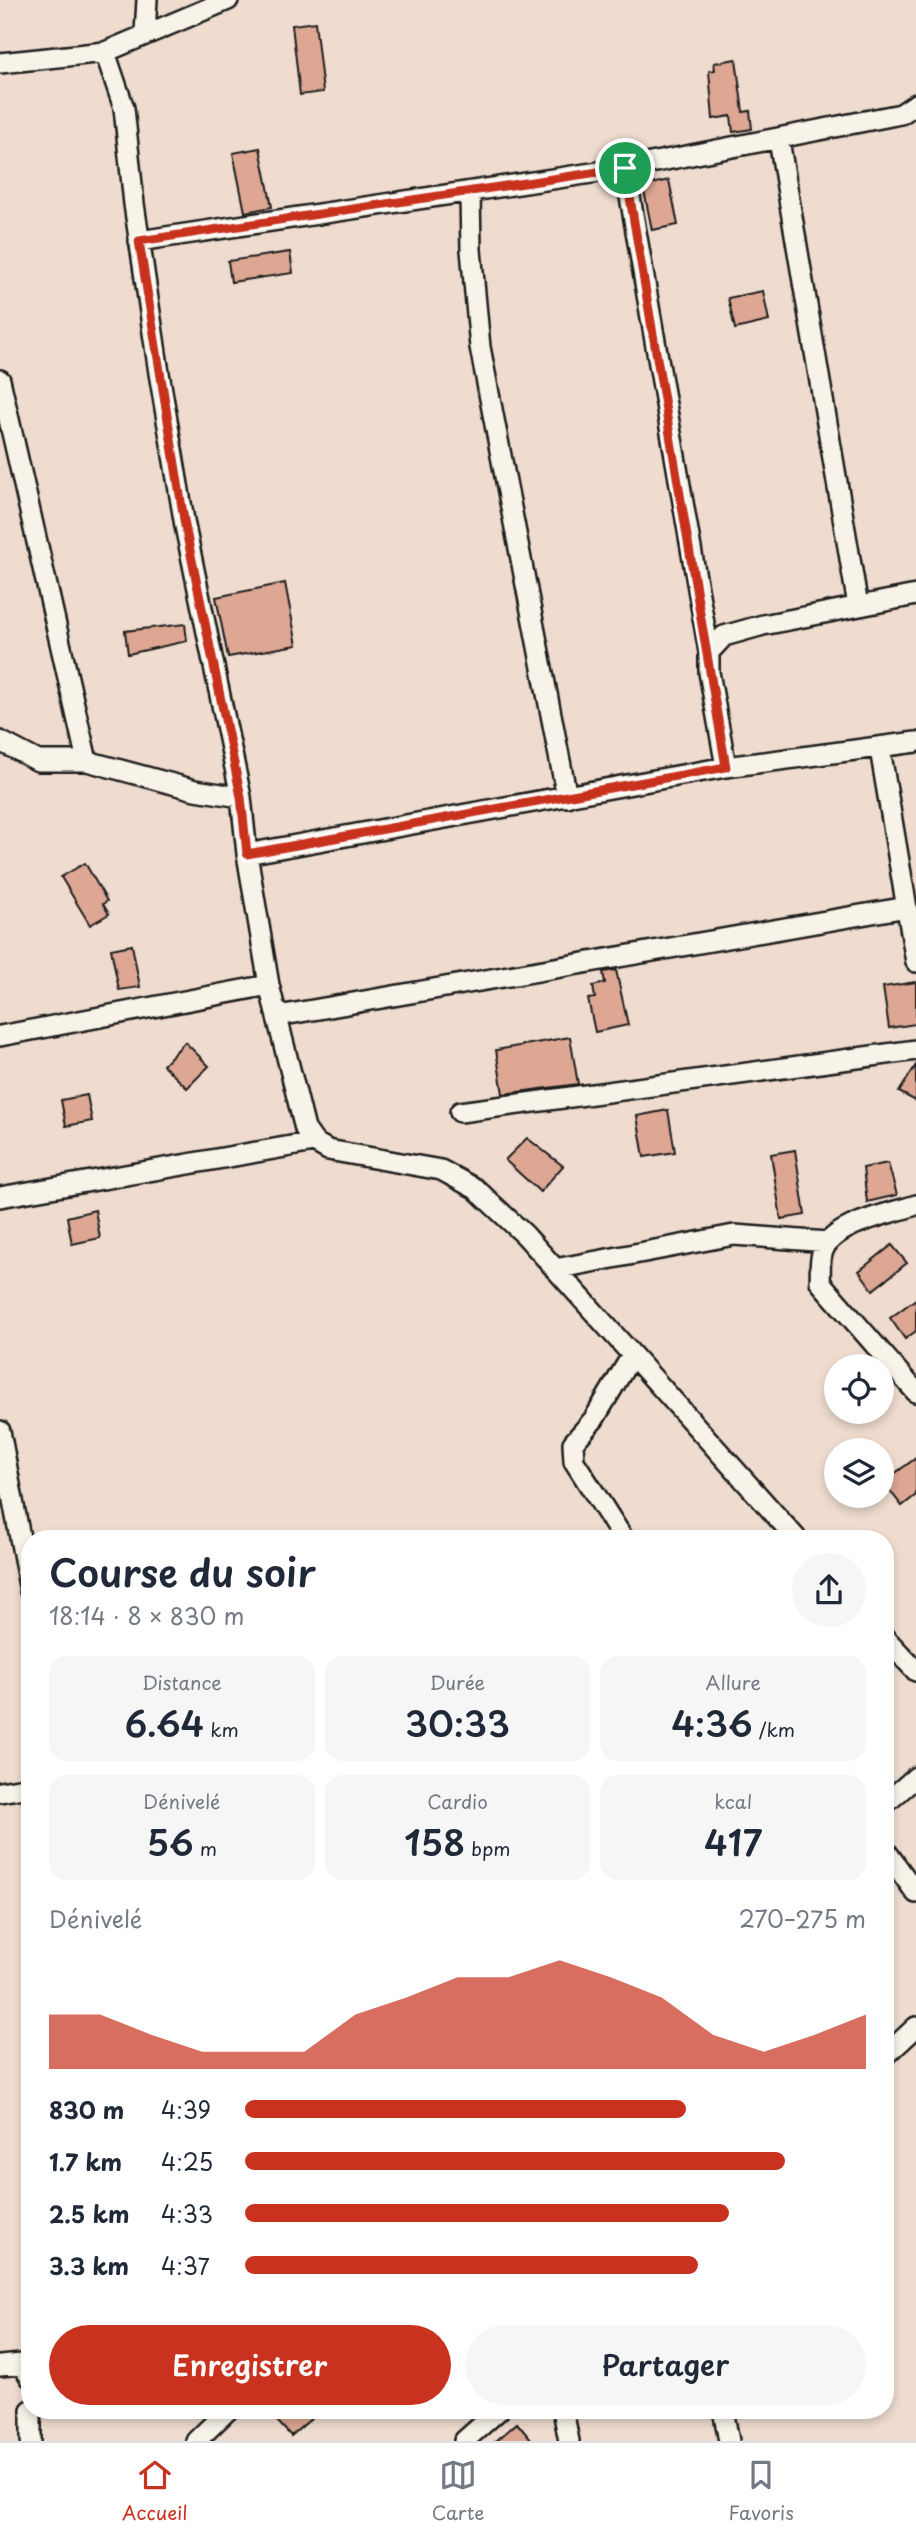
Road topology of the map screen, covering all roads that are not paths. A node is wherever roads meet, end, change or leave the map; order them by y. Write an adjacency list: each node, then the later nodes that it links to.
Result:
1 (147, 0): 3 (street)
2 (228, 0): 3 (street)
3 (145, 33): 4 (street)
4 (105, 52): 5 (street); 10 (street)
5 (0, 63)
6 (916, 104): 7 (street)
7 (779, 140): 8 (street); 14 (street)
8 (625, 168): 9 (street); 15 (street)
9 (470, 194): 10 (street); 22 (street)
10 (139, 241): 21 (street)
11 (0, 380): 12 (street)
12 (3, 415): 19 (street)
13 (916, 594): 14 (street)
14 (858, 606): 15 (street)
15 (709, 652): 20 (street)
16 (0, 741): 19 (street)
17 (916, 743): 18 (street)
18 (880, 749): 20 (street); 24 (street)
19 (87, 761): 21 (street)
20 (726, 767): 22 (street)
21 (241, 797): 23 (street)
22 (567, 797): 23 (street)
23 (247, 854): 26 (street)
24 (907, 907): 25 (street); 27 (street)
25 (916, 962)
26 (269, 985): 27 (street); 28 (street)
27 (278, 1016): 31 (street)
28 (0, 1036)
29 (916, 1050): 30 (street)
30 (460, 1112)
31 (314, 1142): 32 (street); 35 (street)
32 (0, 1197)
33 (916, 1205): 34 (street)
34 (828, 1242): 35 (street); 37 (street)
35 (555, 1269): 36 (street)
36 (631, 1357): 39 (street); 40 (street)
37 (916, 1392)
38 (0, 1431): 41 (street)
39 (618, 1530)
40 (789, 1530)
41 (21, 1543)
42 (894, 1648): 43 (street)
43 (916, 1671)
44 (916, 1777): 47 (street)
45 (21, 1788): 46 (street)
46 (0, 1792)
47 (894, 1797)
48 (894, 1862): 49 (street)
49 (916, 1893)
50 (916, 2027): 51 (street)
51 (894, 2048)
52 (21, 2364): 53 (street)
53 (0, 2366)
54 (31, 2419): 59 (street)
55 (217, 2419): 60 (street)
56 (489, 2419): 61 (street)
57 (565, 2419): 62 (street)
58 (725, 2419): 63 (street)
59 (31, 2441)
60 (196, 2441)
61 (464, 2441)
62 (569, 2441)
63 (729, 2441)

